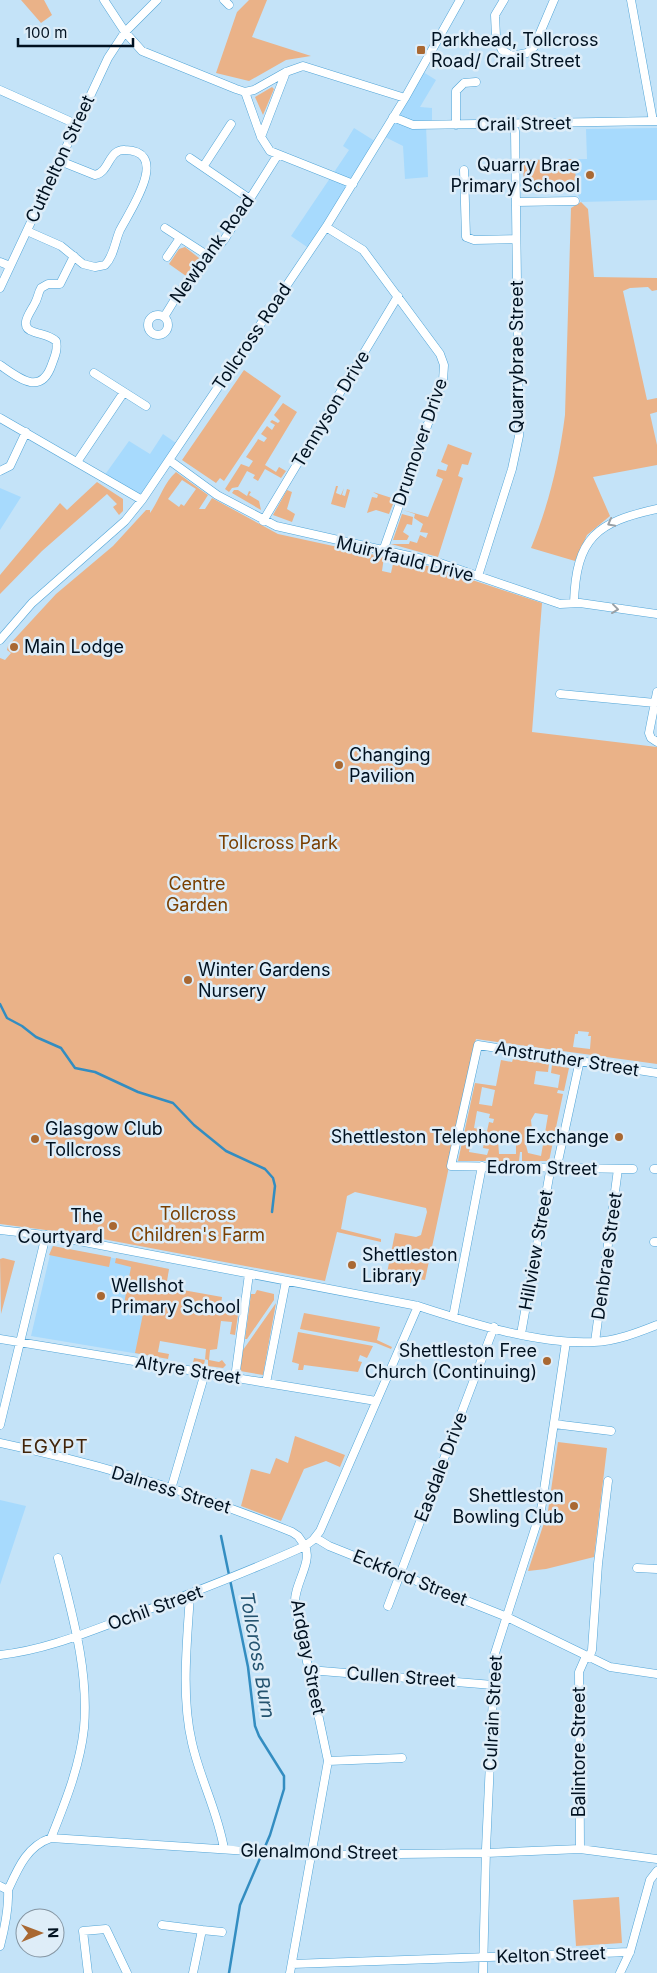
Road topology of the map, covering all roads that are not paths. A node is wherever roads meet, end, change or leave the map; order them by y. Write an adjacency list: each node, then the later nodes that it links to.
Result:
1 (104, 0): 7 (street)
2 (157, 0): 7 (street, Cuthelton Street)
3 (460, 0): 12 (street, Tollcross Road)
4 (504, 0): 5 (street)
5 (554, 0)
6 (631, 0): 14 (street)
7 (125, 32): 11 (street); 15 (street, Cuthelton Street)
8 (286, 72): 11 (street); 12 (street); 19 (street)
9 (476, 82): 17 (street)
10 (0, 90): 15 (street)
11 (245, 92): 19 (street)
12 (405, 98): 13 (street, Tollcross Road)
13 (394, 117): 17 (street, Crail Street); 25 (street, Tollcross Road)
14 (655, 121): 17 (street, Crail Street)
15 (76, 124): 22 (street, Cuthelton Street)
16 (231, 124): 23 (street)
17 (456, 125)
18 (515, 131): 28 (street, Quarrybrae Street)
19 (261, 137): 20 (street)
20 (277, 156): 25 (street); 26 (street, Newbank Road)
21 (190, 158): 23 (street)
22 (60, 160): 31 (street, Cuthelton Street); 34 (street)
23 (203, 167): 26 (street)
24 (464, 170): 33 (street)
25 (353, 184): 29 (street, Tollcross Road)
26 (250, 199): 36 (street, Newbank Road)
27 (575, 201): 28 (street)
28 (516, 202): 33 (street, Quarrybrae Street)
29 (326, 227): 40 (street, Drumover Drive); 48 (street, Tollcross Road)
30 (165, 228): 32 (street)
31 (27, 231): 34 (street); 38 (street, Cuthelton Street)
32 (180, 238): 35 (street); 36 (street)
33 (516, 239): 55 (street, Quarrybrae Street)
34 (74, 256): 42 (street)
35 (167, 257)
36 (210, 257): 41 (street, Newbank Road)
37 (0, 262): 38 (street)
38 (10, 266): 39 (street, Cuthelton Street)
39 (0, 288)
40 (398, 296): 53 (street, Tennyson Drive); 54 (street, Drumover Drive)
41 (164, 317)
42 (0, 365)
43 (94, 373): 44 (street)
44 (124, 392): 45 (street); 49 (street)
45 (146, 406)
46 (0, 418): 47 (street)
47 (26, 432): 49 (street); 50 (street)
48 (169, 460): 51 (street, Tollcross Road); 53 (street, Muiryfauld Drive)
49 (77, 462): 51 (street)
50 (0, 472)
51 (142, 500): 58 (street, Tollcross Road)
52 (657, 509): 56 (street, one-way to 56)
53 (263, 521): 54 (street, Muiryfauld Drive)
54 (383, 551): 55 (street, Muiryfauld Drive)
55 (478, 576): 56 (street, Muiryfauld Drive)
56 (574, 603): 57 (street, Muiryfauld Drive, one-way to 57)
57 (657, 614)
58 (0, 640)
59 (657, 692): 61 (street)
60 (560, 694): 61 (street)
61 (655, 703): 62 (street)
62 (657, 742)
63 (580, 1060): 64 (street, Anstruther Street); 65 (street, Anstruther Street); 67 (street, Hillview Street)
64 (657, 1073)
65 (451, 1166): 66 (street, Edrom Street)
66 (482, 1166): 67 (street, Edrom Street); 75 (street)
67 (554, 1166): 68 (street, Edrom Street); 78 (street, Hillview Street)
68 (618, 1169): 69 (street, Edrom Street); 81 (street, Denbrae Street)
69 (634, 1169)
70 (0, 1230): 71 (street)
71 (46, 1235): 72 (street); 82 (street)
72 (249, 1274): 73 (street); 84 (street)
73 (286, 1281): 74 (street); 85 (street)
74 (418, 1306): 75 (street); 86 (street)
75 (453, 1318): 77 (street)
76 (657, 1325): 81 (street)
77 (494, 1327): 78 (street); 98 (street, Easdale Drive)
78 (521, 1334): 80 (street)
79 (0, 1340): 82 (street, Altyre Street)
80 (566, 1342): 81 (street); 87 (street, Culrain Street)
81 (595, 1342)
82 (20, 1343): 83 (street, Altyre Street); 88 (street)
83 (205, 1373): 84 (street, Altyre Street); 92 (street)
84 (235, 1378): 85 (street, Altyre Street)
85 (266, 1383): 86 (street, Altyre Street)
86 (376, 1401): 93 (street)
87 (554, 1424): 89 (street); 101 (street, Culrain Street)
88 (0, 1425)
89 (610, 1431)
90 (0, 1443): 92 (street, Dalness Street)
91 (608, 1482): 104 (street, Balintore Street)
92 (171, 1489): 94 (street, Dalness Street)
93 (316, 1538): 94 (street); 98 (street, Eckford Street)
94 (305, 1546): 99 (street, Ochil Street); 105 (street, Ardgay Street)
95 (58, 1558): 102 (street)
96 (637, 1568): 97 (street)
97 (657, 1569)
98 (401, 1574): 100 (street, Easdale Drive); 101 (street, Eckford Street)
99 (190, 1594): 102 (street, Ochil Street); 111 (street)
100 (388, 1606)
101 (506, 1616): 104 (street, Eckford Street); 107 (street, Culrain Street)
102 (78, 1636): 103 (street, Ochil Street); 110 (street)
103 (0, 1654)
104 (587, 1657): 106 (street, Eckford Street); 112 (street, Balintore Street)
105 (309, 1670): 107 (street, Cullen Street); 109 (street, Ardgay Street)
106 (657, 1674)
107 (493, 1684): 113 (street, Culrain Street)
108 (402, 1758): 109 (street)
109 (328, 1761): 114 (street, Ardgay Street)
110 (51, 1838): 111 (street, Glenalmond Street); 117 (street)
111 (224, 1849): 114 (street, Glenalmond Street)
112 (580, 1849): 113 (street, Glenalmond Street); 115 (street, Glenalmond Street)
113 (486, 1853): 114 (street, Glenalmond Street); 123 (street, Culrain Street)
114 (311, 1855): 124 (street, Ardgay Street)
115 (657, 1859)
116 (657, 1871): 122 (street)
117 (4, 1888): 121 (street)
118 (162, 1925): 119 (street)
119 (202, 1930): 120 (street); 127 (street)
120 (222, 1932)
121 (0, 1946)
122 (630, 1952): 123 (street, Kelton Street); 130 (street)
123 (482, 1958): 124 (street, Kelton Street); 129 (street, Culrain Street)
124 (292, 1964): 128 (street, Ardgay Street)
125 (88, 1973): 126 (street)
126 (127, 1973)
127 (193, 1973)
128 (290, 1973)
129 (483, 1973)
130 (620, 1973)

